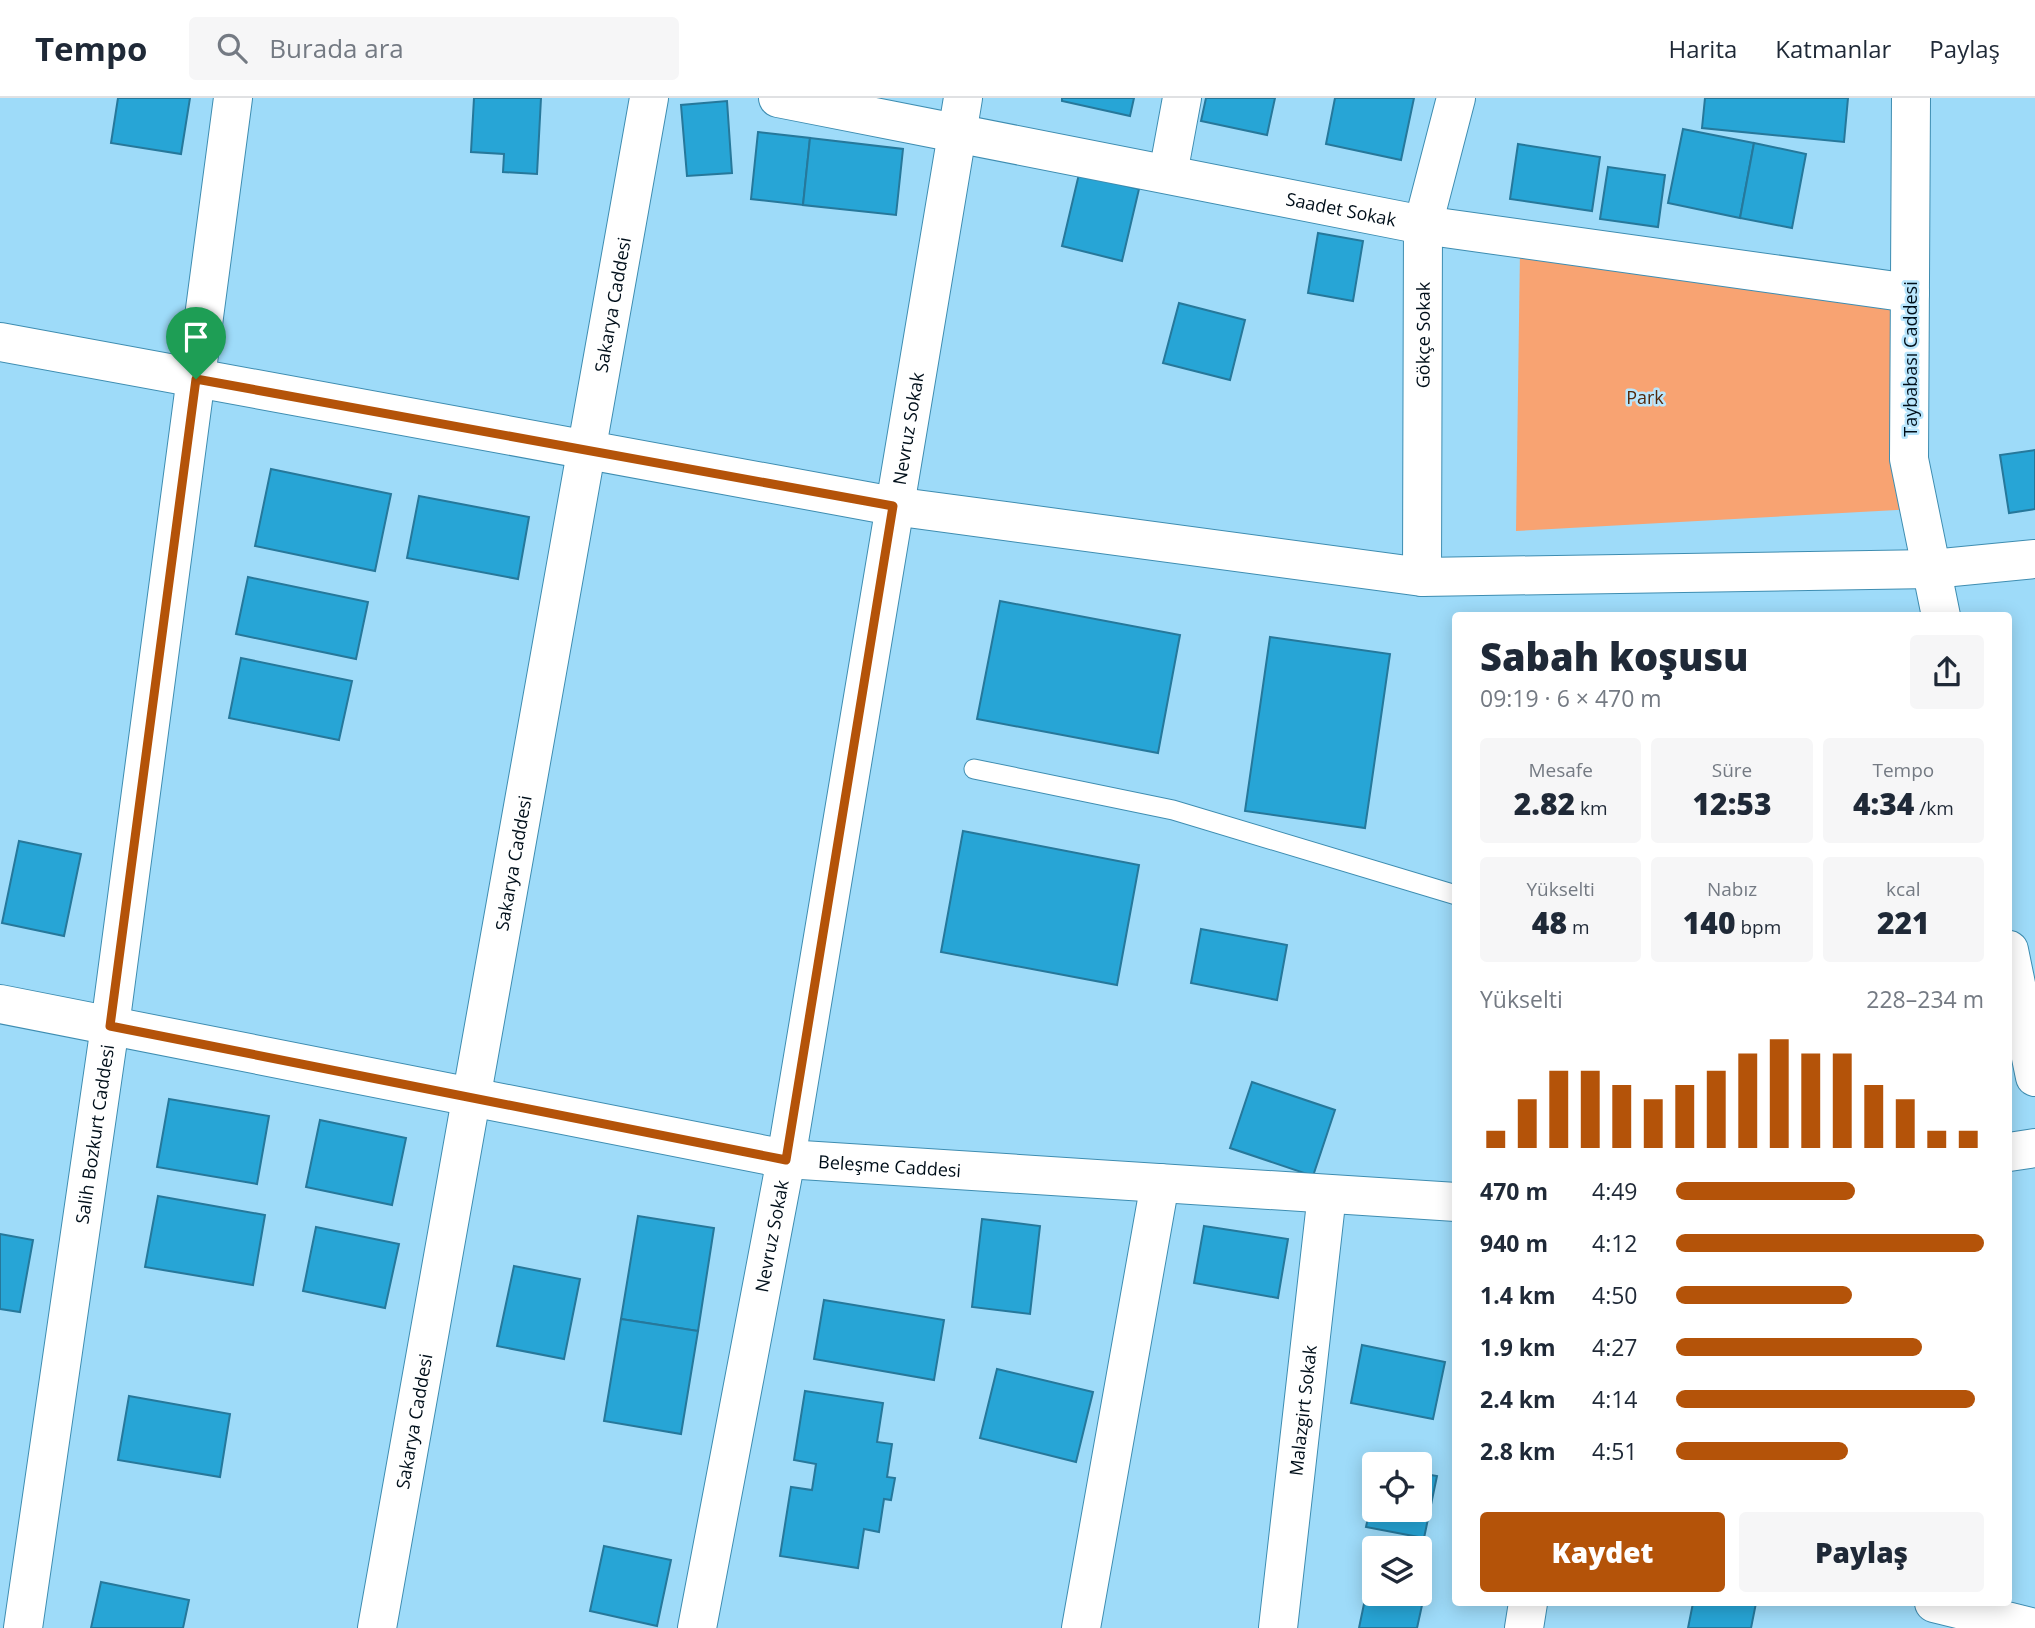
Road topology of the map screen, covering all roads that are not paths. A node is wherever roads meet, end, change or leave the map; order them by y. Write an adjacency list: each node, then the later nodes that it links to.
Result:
1 (233, 98): 12 (street, Salih Bozkurt Caddesi)
2 (649, 98): 13 (street, Sakarya Caddesi)
3 (778, 98): 7 (street, Saadet Sokak)
4 (1182, 98): 8 (street)
5 (1456, 98): 9 (street, Gökçe Sokak)
6 (1911, 98): 10 (street, Taybabası Caddesi)
7 (960, 115): 8 (street, Saadet Sokak); 14 (street, Nevruz Sokak)
8 (1168, 173): 9 (street, Saadet Sokak)
9 (1423, 225): 10 (street, Saadet Sokak); 17 (street, Gökçe Sokak)
10 (1910, 293): 16 (street, Taybabası Caddesi)
11 (0, 342): 12 (street)
12 (196, 379): 13 (street); 23 (street, Salih Bozkurt Caddesi)
13 (588, 450): 14 (street); 25 (street, Sakarya Caddesi)
14 (893, 506): 17 (street); 28 (street, Nevruz Sokak)
15 (2035, 559): 16 (street)
16 (1932, 569): 17 (street); 18 (street, Taybabası Caddesi)
17 (1422, 577)
18 (1940, 612)
19 (974, 769): 20 (lane)
20 (1452, 894)
21 (2012, 965): 24 (street)
22 (0, 1004): 23 (street, Beleşme Caddesi)
23 (110, 1026): 25 (street, Beleşme Caddesi); 34 (street, Salih Bozkurt Caddesi)
24 (2035, 1077)
25 (472, 1097): 28 (street, Beleşme Caddesi); 35 (street, Sakarya Caddesi)
26 (2035, 1148): 27 (street)
27 (2012, 1152)
28 (786, 1160): 29 (street, Beleşme Caddesi); 36 (street, Nevruz Sokak)
29 (1160, 1183): 30 (street, Beleşme Caddesi); 37 (street)
30 (1327, 1194): 31 (street, Beleşme Caddesi); 38 (street, Malazgirt Sokak)
31 (1452, 1202)
32 (1528, 1606): 39 (street)
33 (1946, 1606): 40 (street)
34 (23, 1628)
35 (377, 1628)
36 (697, 1628)
37 (1081, 1628)
38 (1278, 1628)
39 (1524, 1628)
40 (2035, 1628)

